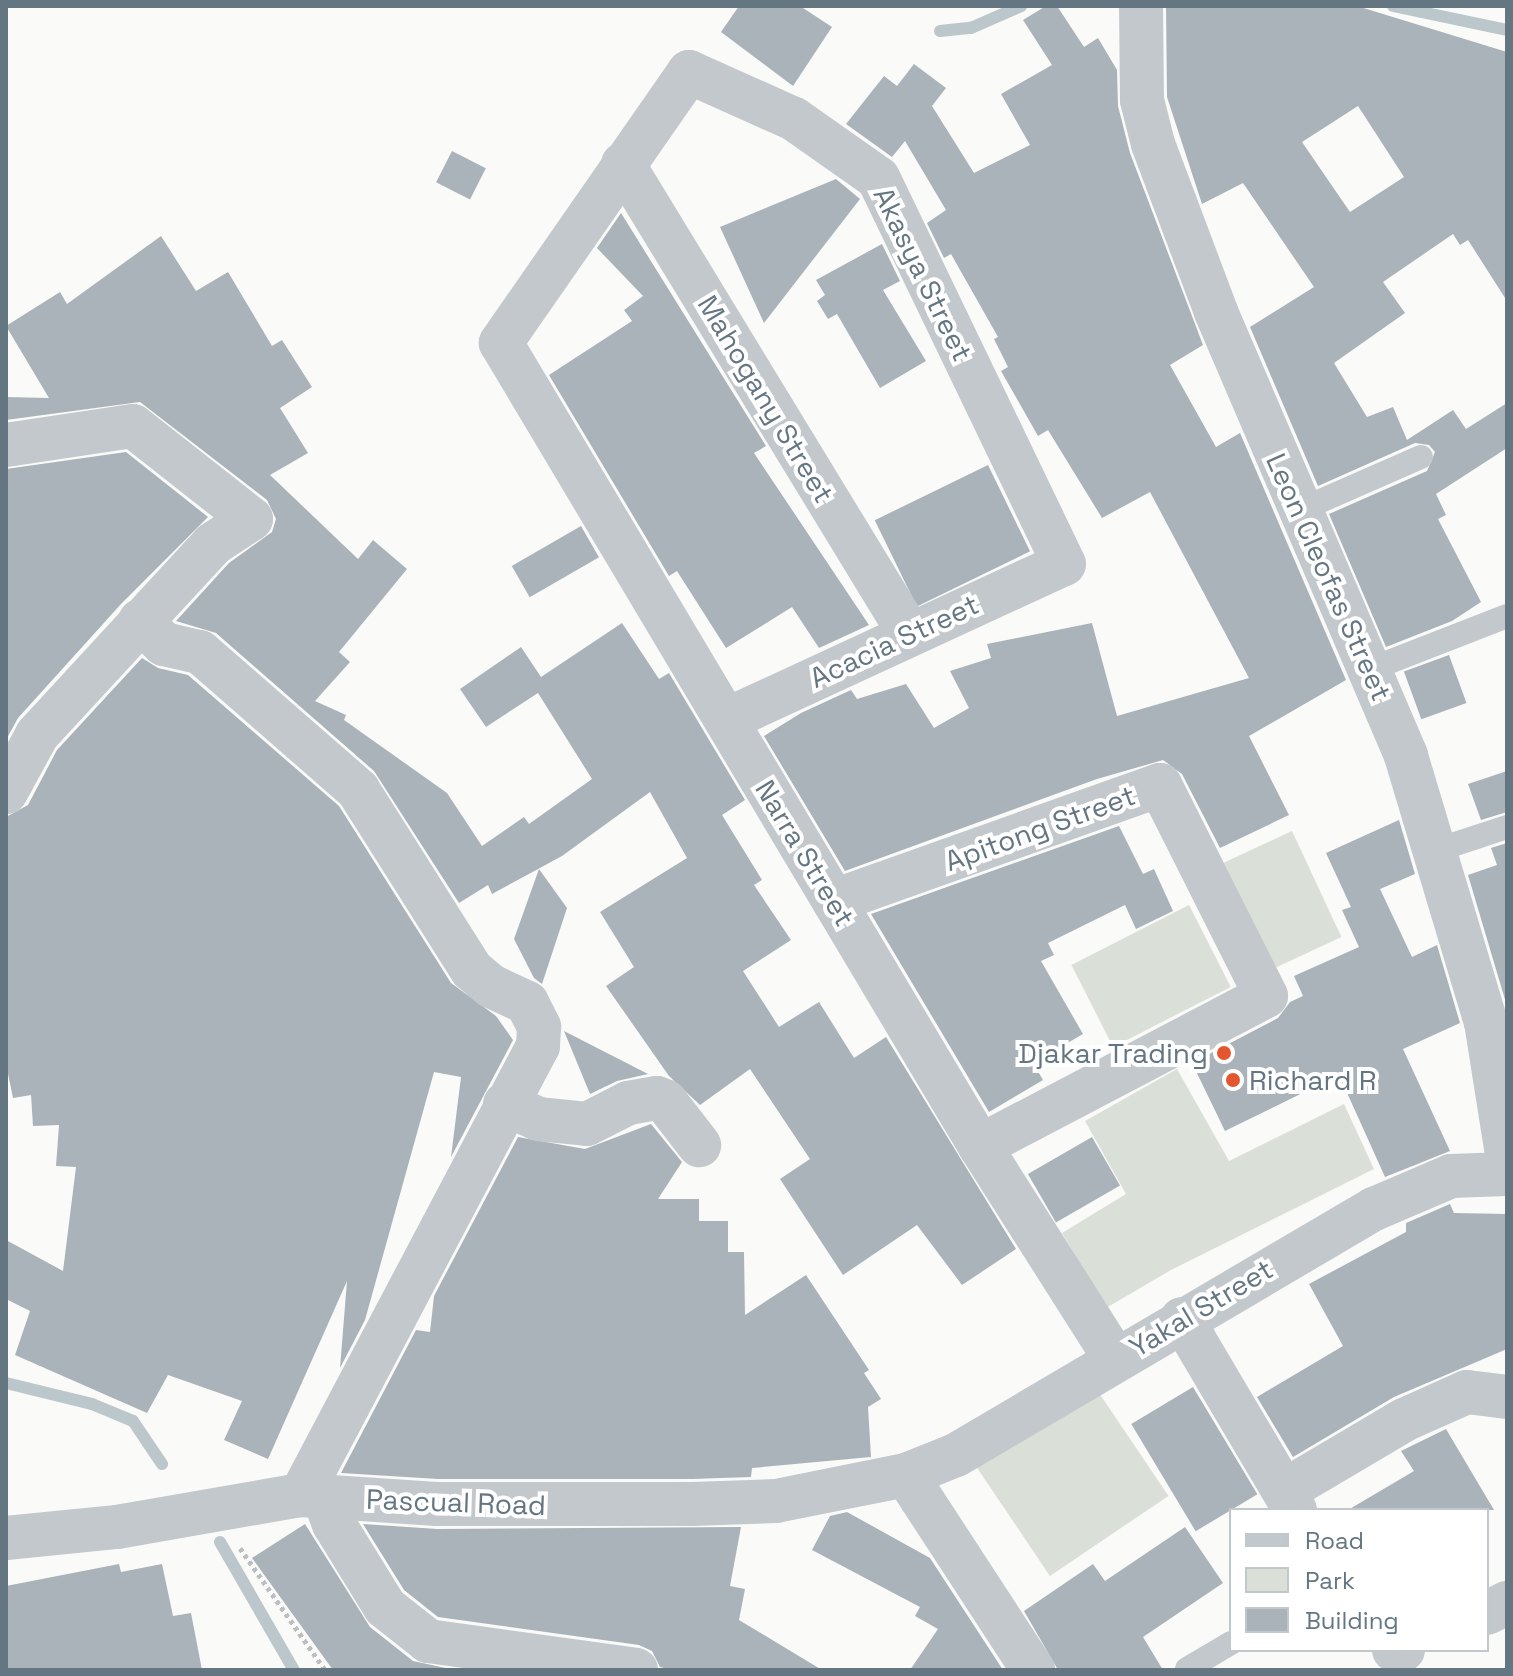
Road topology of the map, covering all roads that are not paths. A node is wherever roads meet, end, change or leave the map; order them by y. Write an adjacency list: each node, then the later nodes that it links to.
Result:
1 (1141, 6): 5 (street, Leon Cleofas Street)
2 (623, 164): 6 (street, Akasya Street); 9 (street, Mahogany Street); 11 (street, Narra Street)
3 (6, 445): 8 (street)
4 (1421, 457): 5 (lane)
5 (1300, 510): 10 (street, Leon Cleofas Street)
6 (1064, 564): 9 (street, Acacia Street)
7 (1507, 616): 10 (lane)
8 (140, 621): 12 (street); 16 (street)
9 (909, 633): 11 (street, Acacia Street)
10 (1371, 669): 14 (street, Leon Cleofas Street)
11 (726, 720): 15 (street, Narra Street)
12 (6, 792)
13 (1507, 827): 14 (lane)
14 (1437, 850): 19 (street, Leon Cleofas Street)
15 (834, 901): 18 (street, Narra Street); 18 (street, Apitong Street)
16 (505, 1104): 17 (street); 25 (street)
17 (699, 1145)
18 (980, 1146): 22 (street, Narra Street)
19 (1507, 1154)
20 (1507, 1174): 21 (street, Yakal Street)
21 (1182, 1319): 22 (street, Yakal Street); 26 (street)
22 (1115, 1359): 24 (street, Yakal Street)
23 (1507, 1397): 26 (street)
24 (906, 1475): 25 (street, Pascual Road); 33 (street)
25 (312, 1496): 27 (street, Pascual Road); 32 (street)
26 (1289, 1501)
27 (6, 1538)
28 (1507, 1603): 29 (street)
29 (1489, 1612)
30 (1229, 1644): 31 (lane)
31 (1187, 1669)
32 (636, 1670)
33 (1033, 1670)

